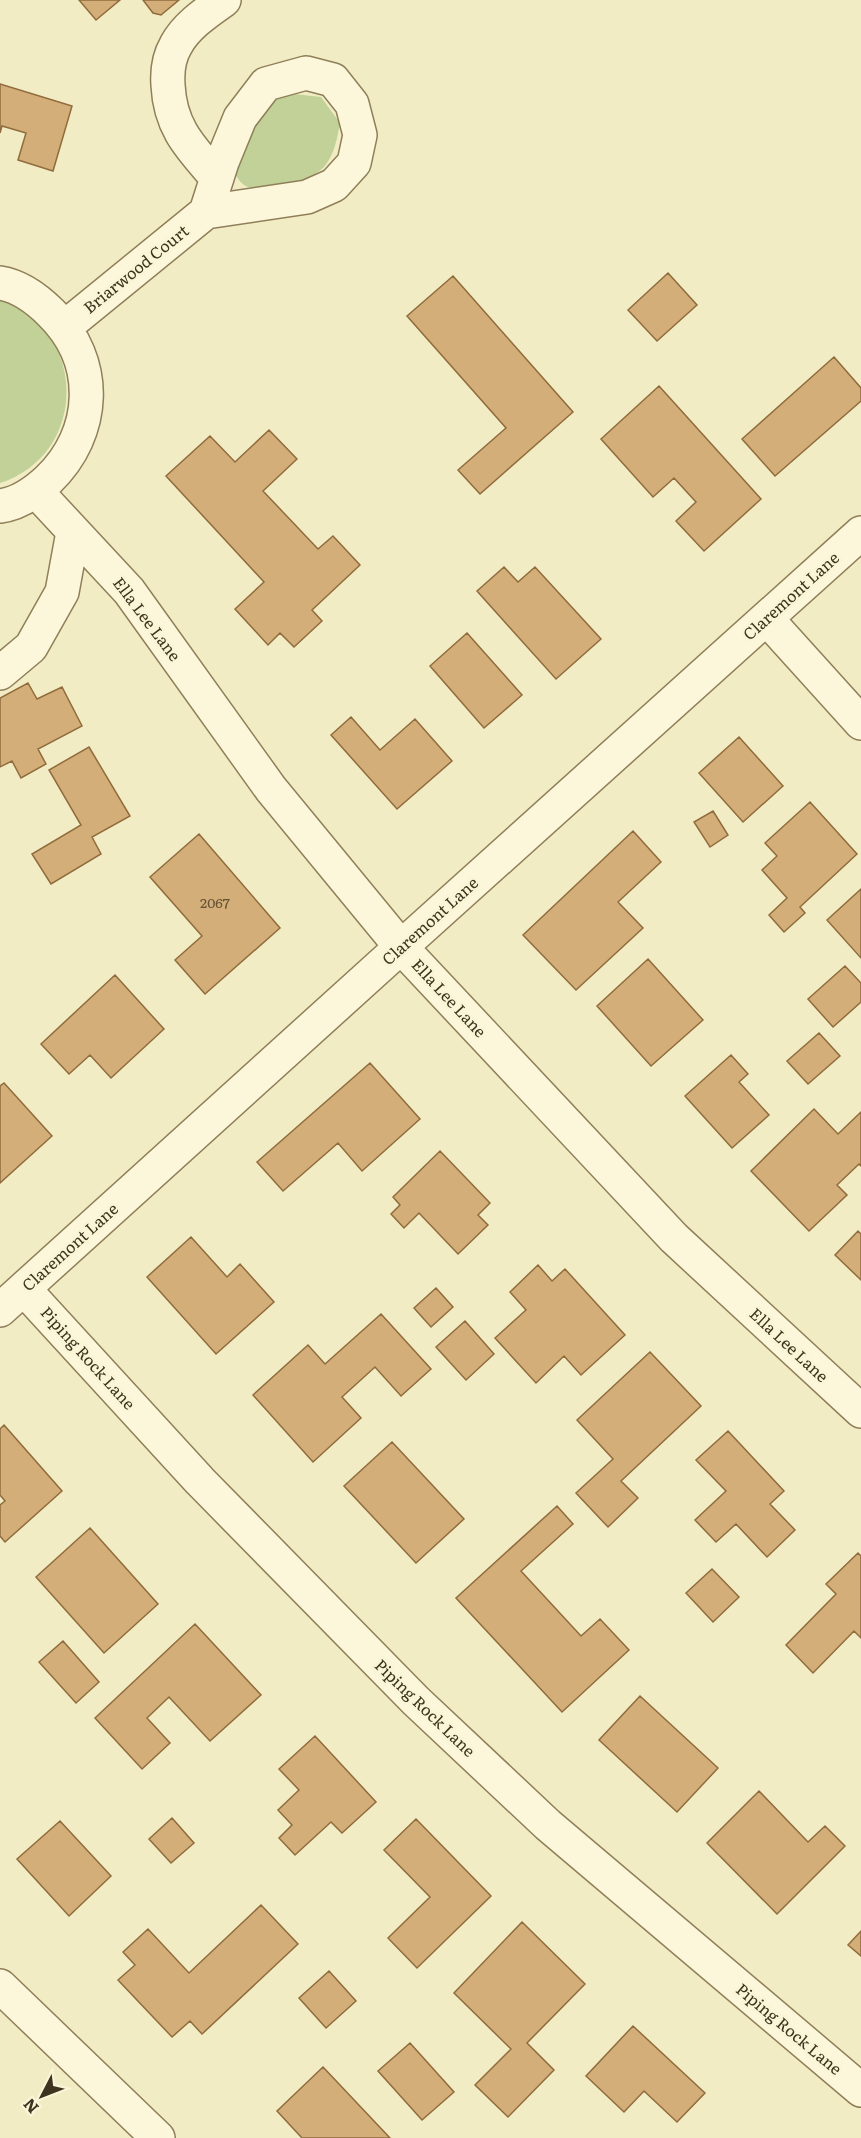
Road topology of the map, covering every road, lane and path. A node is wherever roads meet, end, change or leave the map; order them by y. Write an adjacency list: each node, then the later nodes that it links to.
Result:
1 (224, 0): 2 (street)
2 (217, 178): 3 (street); 3 (street)
3 (206, 212): 5 (street, Briarwood Court)
4 (0, 283): 5 (street)
5 (65, 327): 6 (street)
6 (36, 491): 7 (street); 8 (street, Ella Lee Lane)
7 (0, 506)
8 (74, 532): 11 (street); 13 (street, Ella Lee Lane)
9 (861, 533): 10 (street, Claremont Lane)
10 (767, 619): 12 (street); 13 (street, Claremont Lane)
11 (0, 673)
12 (861, 723)
13 (401, 946): 14 (street, Claremont Lane); 16 (street, Ella Lee Lane)
14 (24, 1289): 15 (street, Claremont Lane); 18 (street, Piping Rock Lane)
15 (0, 1310)
16 (861, 1411)
17 (0, 1986): 19 (street)
18 (861, 2090)
19 (158, 2138)

